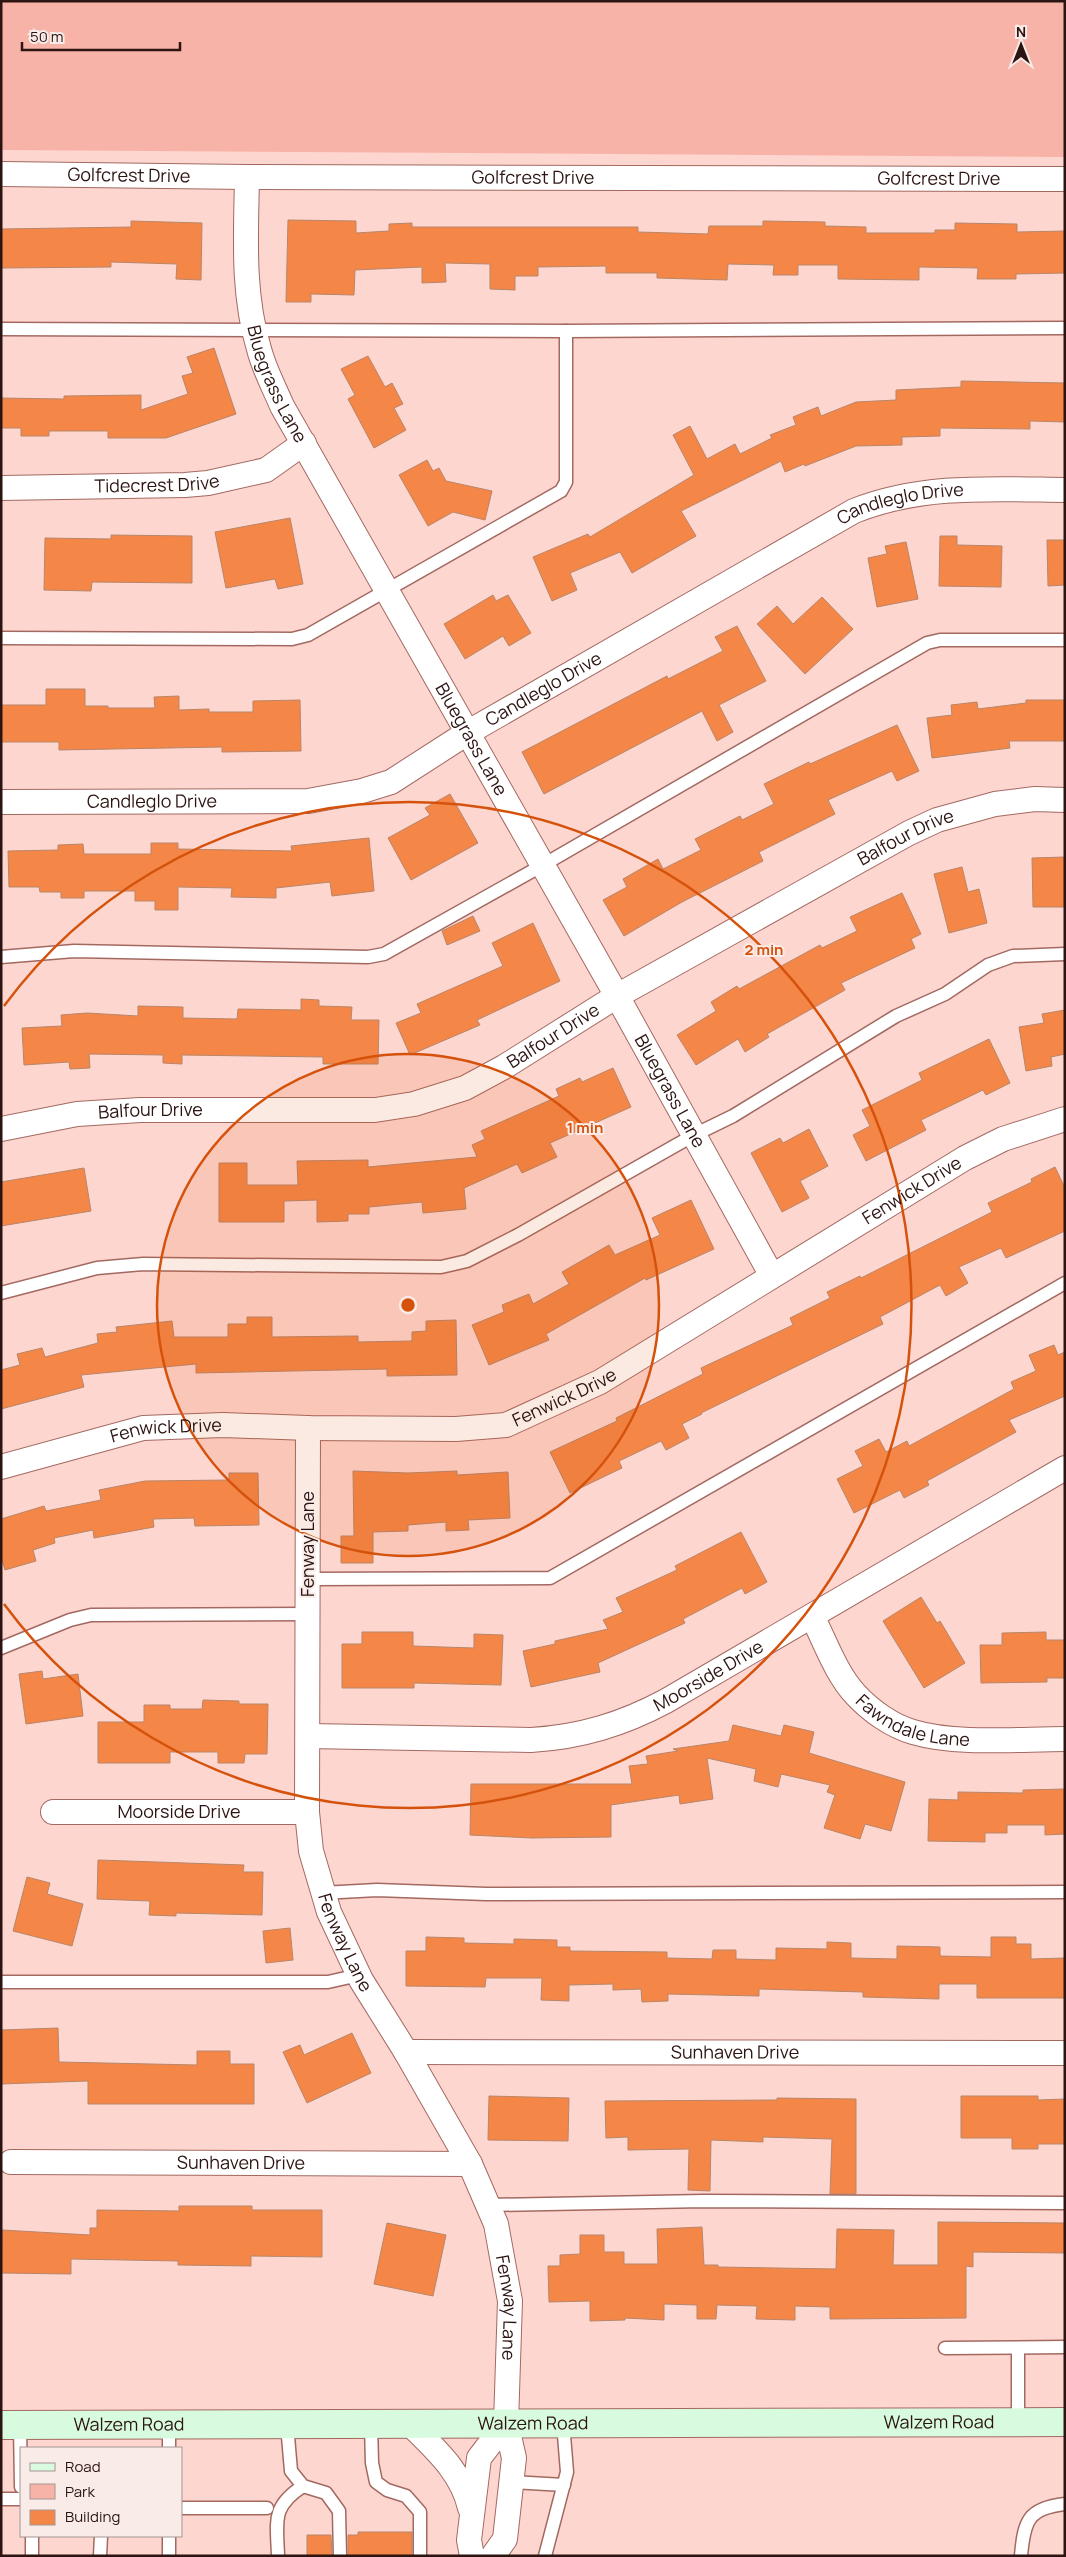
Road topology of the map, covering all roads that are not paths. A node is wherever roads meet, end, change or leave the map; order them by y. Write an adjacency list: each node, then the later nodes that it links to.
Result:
1 (1, 174): 2 (street, Golfcrest Drive)
2 (246, 178): 3 (street, Golfcrest Drive); 6 (street, Bluegrass Lane)
3 (1065, 179)
4 (1, 328): 6 (lane)
5 (1065, 328): 7 (lane)
6 (254, 329): 7 (lane); 8 (street, Bluegrass Lane)
7 (566, 331): 11 (lane)
8 (304, 443): 9 (street, Tidecrest Drive); 11 (street, Bluegrass Lane)
9 (1, 488)
10 (1065, 490): 14 (street, Candleglo Drive)
11 (387, 590): 12 (lane); 14 (street, Bluegrass Lane)
12 (1, 638)
13 (1065, 640): 17 (lane)
14 (467, 733): 16 (street, Candleglo Drive); 17 (street, Bluegrass Lane)
15 (1065, 800): 20 (street, Balfour Drive)
16 (1, 802)
17 (543, 865): 19 (lane); 20 (street, Bluegrass Lane)
18 (1065, 954): 23 (lane)
19 (1, 957)
20 (617, 996): 22 (street, Balfour Drive); 23 (street, Bluegrass Lane)
21 (1065, 1119): 24 (street, Fenwick Drive)
22 (1, 1129)
23 (694, 1135): 24 (street, Bluegrass Lane); 26 (lane)
24 (772, 1276): 27 (street, Fenwick Drive)
25 (1065, 1283): 30 (lane)
26 (1, 1293)
27 (308, 1428): 28 (street, Fenwick Drive); 30 (street, Fenway Lane)
28 (1, 1467)
29 (1065, 1468): 32 (street, Moorside Drive)
30 (308, 1579): 31 (street, Fenway Lane)
31 (308, 1614): 33 (lane); 34 (street, Fenway Lane)
32 (812, 1616): 34 (street, Moorside Drive); 35 (street, Fawndale Lane)
33 (1, 1648)
34 (308, 1736): 37 (street, Fenway Lane)
35 (1065, 1739)
36 (53, 1812): 37 (street, Moorside Drive)
37 (307, 1812): 39 (street, Fenway Lane)
38 (1065, 1892): 39 (lane)
39 (322, 1893): 40 (street, Fenway Lane)
40 (359, 1975): 41 (lane); 42 (street, Fenway Lane)
41 (1, 1982)
42 (406, 2052): 43 (street, Sunhaven Drive); 45 (street, Fenway Lane)
43 (1065, 2053)
44 (11, 2162): 45 (street, Sunhaven Drive)
45 (470, 2164): 47 (street, Fenway Lane)
46 (1065, 2203): 47 (lane)
47 (489, 2205): 53 (street, Fenway Lane)
48 (1065, 2347): 50 (lane)
49 (945, 2348): 50 (lane)
50 (1018, 2348): 51 (lane)
51 (1018, 2422): 52 (main road, Walzem Road); 54 (main road, Walzem Road)
52 (1065, 2422)
53 (506, 2423): 54 (main road, Walzem Road); 55 (main road, Walzem Road); 61 (street, Fenway Lane); 69 (street)
54 (563, 2423): 62 (lane)
55 (410, 2424): 58 (main road, Walzem Road); 69 (street)
56 (10, 2425): 59 (main road, Walzem Road); 60 (lane)
57 (287, 2425): 58 (main road, Walzem Road); 59 (main road, Walzem Road); 63 (lane)
58 (371, 2425): 78 (lane)
59 (169, 2437)
60 (20, 2482)
61 (512, 2482): 62 (lane); 80 (street, Fenway Lane)
62 (564, 2484): 81 (lane)
63 (303, 2486): 76 (lane); 77 (lane)
64 (1, 2499): 65 (lane)
65 (20, 2499)
66 (1065, 2504): 82 (lane)
67 (182, 2508): 68 (lane)
68 (267, 2508)
69 (472, 2515): 79 (street)
70 (32, 2537): 73 (lane)
71 (101, 2537): 74 (lane)
72 (169, 2537): 75 (lane)
73 (32, 2556)
74 (100, 2556)
75 (168, 2556)
76 (278, 2556)
77 (340, 2556)
78 (420, 2556)
79 (472, 2556)
80 (493, 2556)
81 (545, 2556)
82 (1021, 2556)

